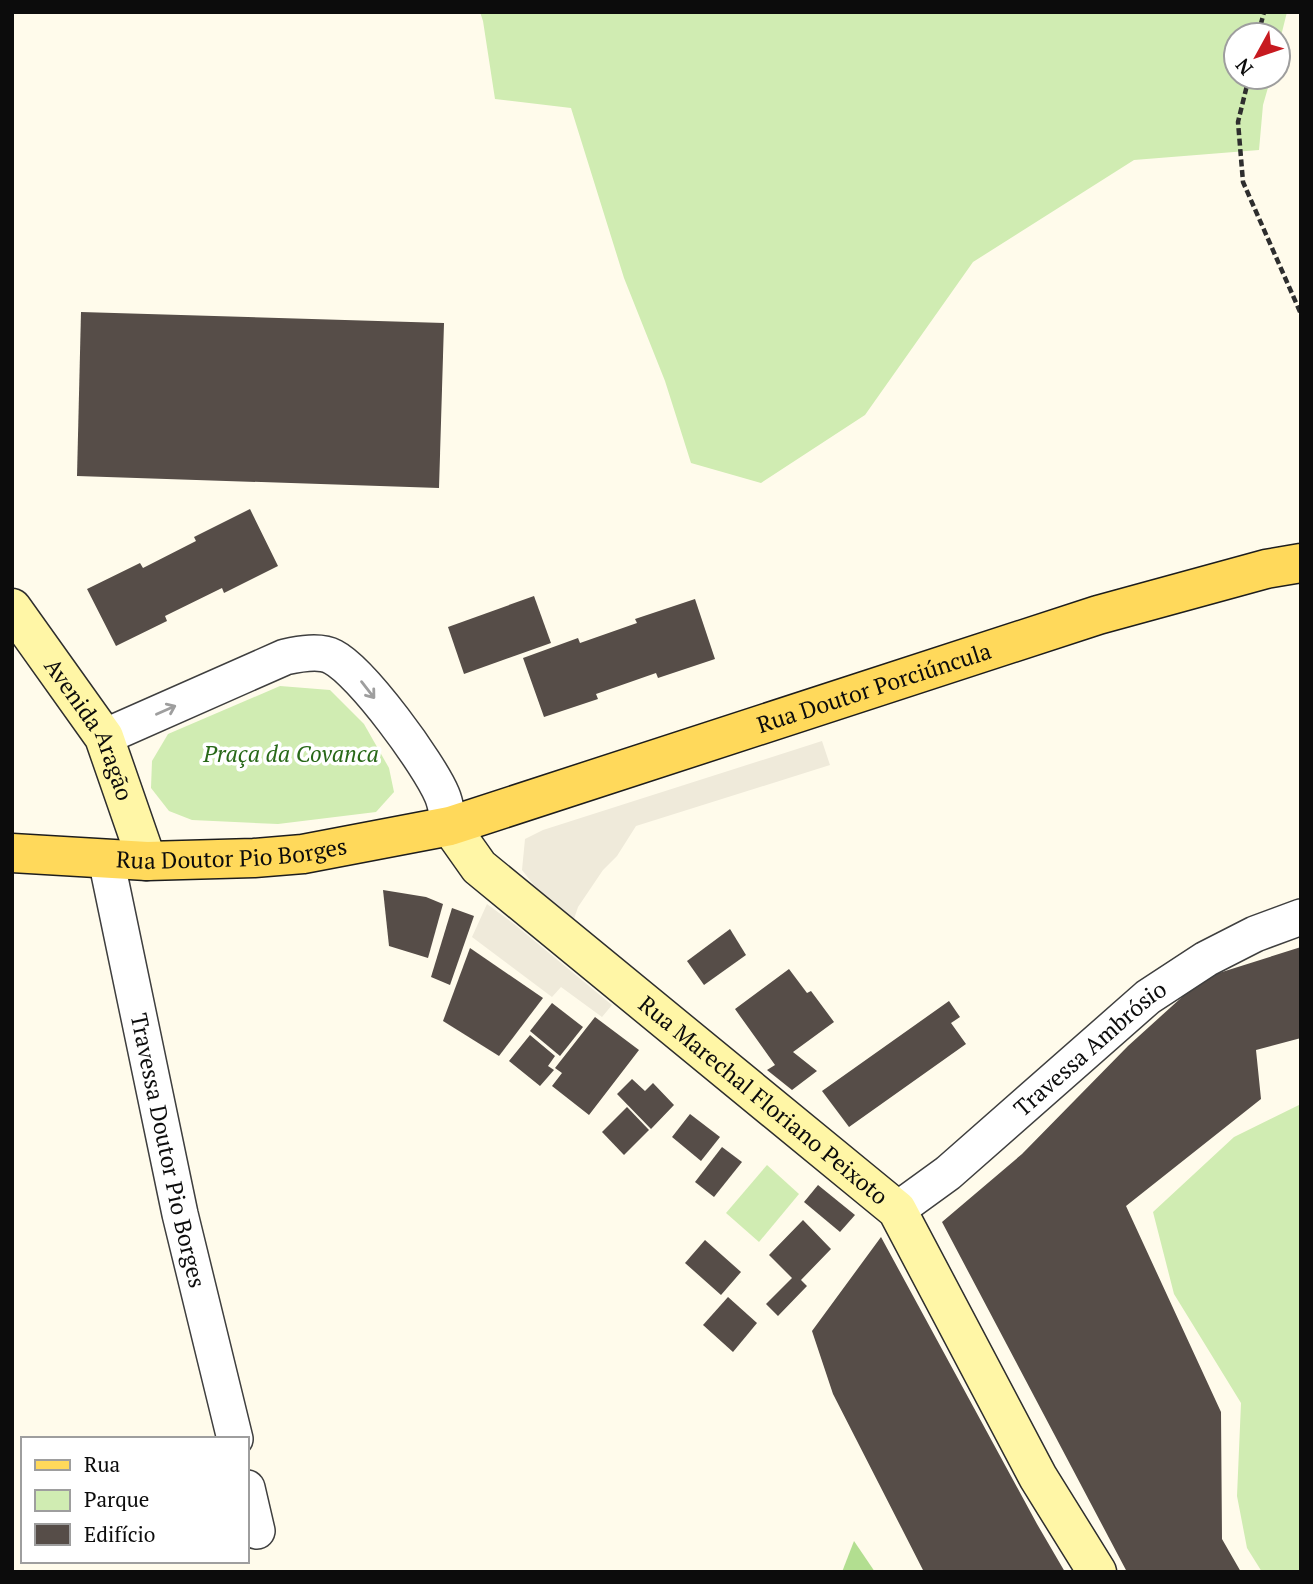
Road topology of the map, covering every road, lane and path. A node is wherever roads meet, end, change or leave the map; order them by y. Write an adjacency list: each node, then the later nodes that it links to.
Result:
1 (1245, 91): 2 (path)
2 (1301, 314)
3 (1301, 563): 6 (main road, Rua Doutor Porciúncula)
4 (12, 608): 5 (main road, Avenida Aragão)
5 (104, 737): 6 (street, one-way to 6); 9 (main road, Avenida Aragão)
6 (450, 826): 9 (main road, Rua Doutor Pio Borges); 11 (main road, Rua Marechal Floriano Peixoto)
7 (12, 853): 8 (main road, Rua Doutor Pio Borges)
8 (106, 859): 9 (main road, Rua Doutor Pio Borges); 12 (street, Travessa Doutor Pio Borges)
9 (147, 860)
10 (1301, 917): 11 (street, Travessa Ambrósio)
11 (897, 1210): 15 (main road, Rua Marechal Floriano Peixoto)
12 (235, 1437)
13 (248, 1492): 14 (street)
14 (257, 1531)
15 (1097, 1572)

